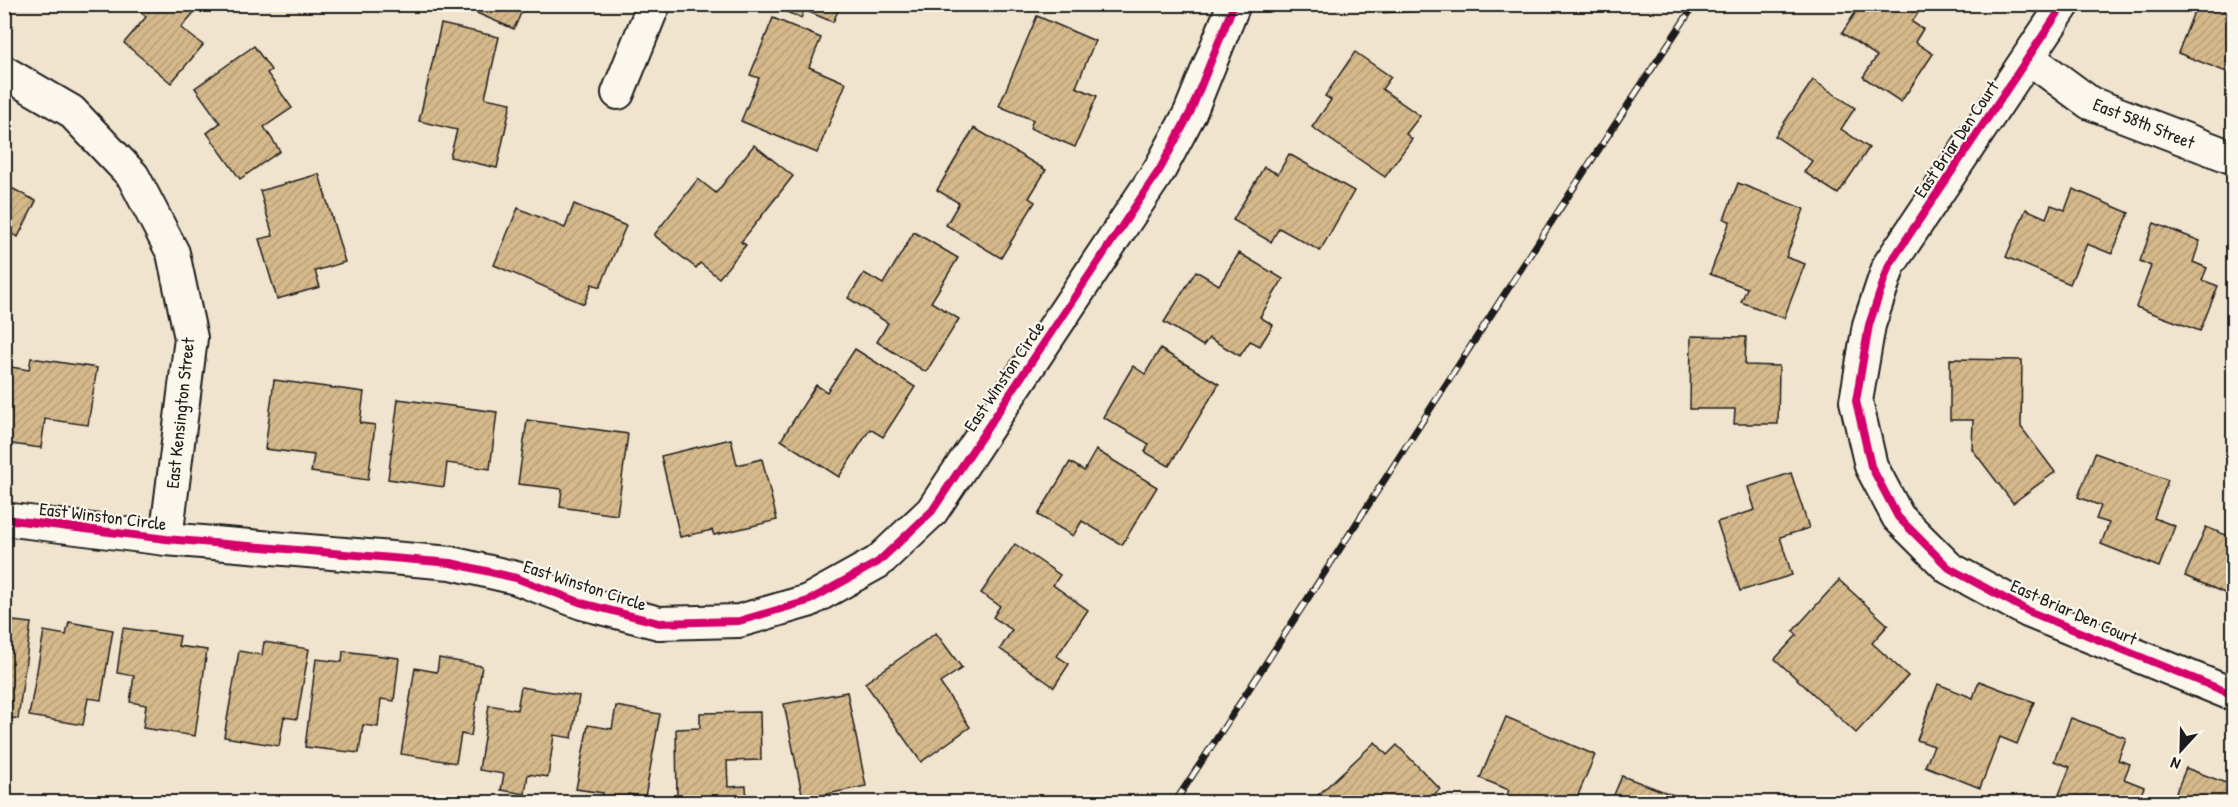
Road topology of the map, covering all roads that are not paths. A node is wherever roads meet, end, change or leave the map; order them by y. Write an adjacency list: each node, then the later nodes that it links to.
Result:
1 (654, 4): 6 (street)
2 (1234, 4): 9 (street, East Winston Circle)
3 (2064, 4): 4 (street, East Briar Den Court)
4 (2029, 58): 7 (street, East 58th Street); 10 (street, East Briar Den Court)
5 (4, 72): 9 (street, East Kensington Street)
6 (618, 93)
7 (2234, 158)
8 (4, 519): 9 (street, East Winston Circle)
9 (166, 539)
10 (2234, 694)

